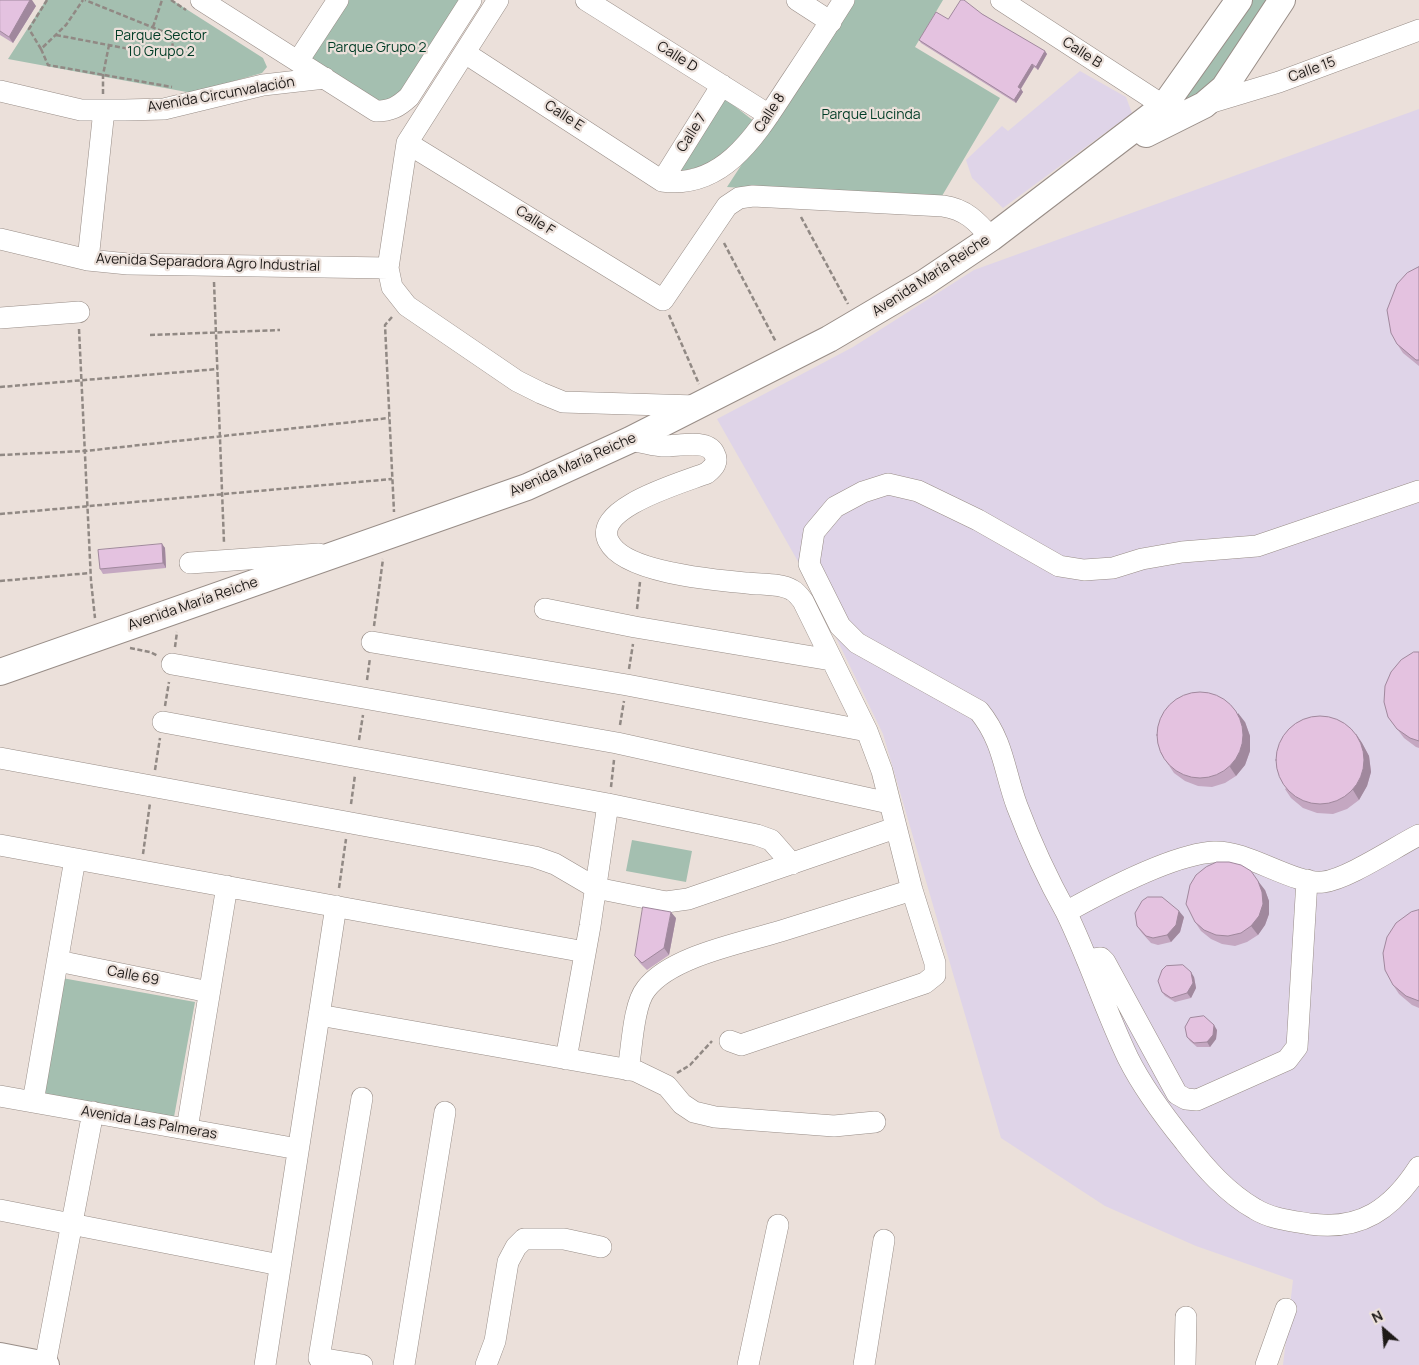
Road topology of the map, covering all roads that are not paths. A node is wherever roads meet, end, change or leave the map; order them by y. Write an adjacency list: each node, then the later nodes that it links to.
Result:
1 (338, 0): 14 (street)
2 (471, 0): 15 (street)
3 (498, 0): 13 (street)
4 (586, 0): 16 (street, Calle D)
5 (797, 0): 11 (street)
6 (844, 0): 11 (street, Calle 8)
7 (1001, 0): 19 (street, Calle B)
8 (1282, 0): 18 (main road, Avenida María Reiche)
9 (1231, 3): 19 (main road, Avenida María Reiche)
10 (194, 5): 14 (street)
11 (831, 22): 21 (street, Calle 8)
12 (1419, 30): 18 (street, Calle 15)
13 (465, 53): 22 (street); 24 (street, Calle E)
14 (298, 61): 15 (street)
15 (325, 78): 20 (street, Avenida Circunvalación)
16 (722, 85): 21 (street, Calle D); 24 (street, Calle 7)
17 (0, 91): 20 (street, Avenida Circunvalación)
18 (1204, 105): 23 (main road, Avenida María Reiche)
19 (1164, 106): 23 (main road, Avenida María Reiche)
20 (104, 110): 27 (street)
21 (769, 115): 24 (street, Calle 8)
22 (407, 143): 25 (street, Calle F); 28 (street)
23 (1098, 158): 25 (main road, Avenida María Reiche)
24 (662, 181)
25 (991, 238): 31 (main road, Avenida María Reiche)
26 (0, 239): 27 (street, Avenida Separadora Agro Industrial)
27 (88, 260): 28 (street, Avenida Separadora Agro Industrial)
28 (388, 268): 31 (street)
29 (78, 312): 30 (street)
30 (0, 318)
31 (692, 406): 32 (main road, Avenida María Reiche)
32 (630, 440): 34 (main road, Avenida María Reiche); 40 (street)
33 (1419, 491): 58 (street)
34 (342, 552): 35 (street); 38 (main road, Avenida María Reiche)
35 (190, 563)
36 (545, 609): 40 (street)
37 (372, 642): 44 (street)
38 (36, 659): 39 (street); 42 (main road, Avenida María Reiche)
39 (0, 660)
40 (831, 660): 44 (street)
41 (172, 664): 46 (street)
42 (0, 672)
43 (163, 722): 47 (street)
44 (867, 731): 46 (street)
45 (0, 758): 55 (street)
46 (890, 803): 48 (street)
47 (608, 804): 52 (street); 55 (street)
48 (895, 828): 52 (street); 56 (street)
49 (1419, 835): 53 (street)
50 (0, 845): 51 (street)
51 (76, 858): 54 (street); 61 (street)
52 (792, 864): 55 (street)
53 (1307, 880): 58 (street); 60 (street)
54 (227, 886): 57 (street); 62 (street)
55 (596, 888): 59 (street)
56 (912, 890): 64 (street); 66 (street)
57 (336, 906): 59 (street); 63 (street)
58 (1066, 912): 60 (street)
59 (585, 952): 65 (street)
60 (1088, 960): 75 (street)
61 (58, 961): 62 (street, Calle 69); 69 (street)
62 (209, 992): 73 (street)
63 (319, 1015): 65 (street); 74 (street)
64 (722, 1040)
65 (566, 1059): 66 (street)
66 (628, 1070): 72 (street)
67 (0, 1096): 69 (street, Avenida Las Palmeras)
68 (362, 1098): 87 (street)
69 (33, 1102): 70 (street, Avenida Las Palmeras)
70 (92, 1112): 73 (street, Avenida Las Palmeras); 77 (street)
71 (445, 1112): 88 (street)
72 (875, 1122)
73 (187, 1129): 74 (street, Avenida Las Palmeras)
74 (298, 1149): 81 (street)
75 (1419, 1167)
76 (0, 1210): 77 (street)
77 (72, 1224): 81 (street); 85 (street)
78 (778, 1225): 90 (street)
79 (884, 1240): 91 (street)
80 (601, 1247): 89 (street)
81 (280, 1265): 86 (street)
82 (1286, 1309): 93 (street)
83 (1186, 1317): 92 (street)
84 (0, 1356): 85 (main road)
85 (46, 1365)
86 (265, 1365)
87 (361, 1365)
88 (404, 1365)
89 (486, 1365)
90 (748, 1365)
91 (864, 1365)
92 (1185, 1365)
93 (1266, 1365)

